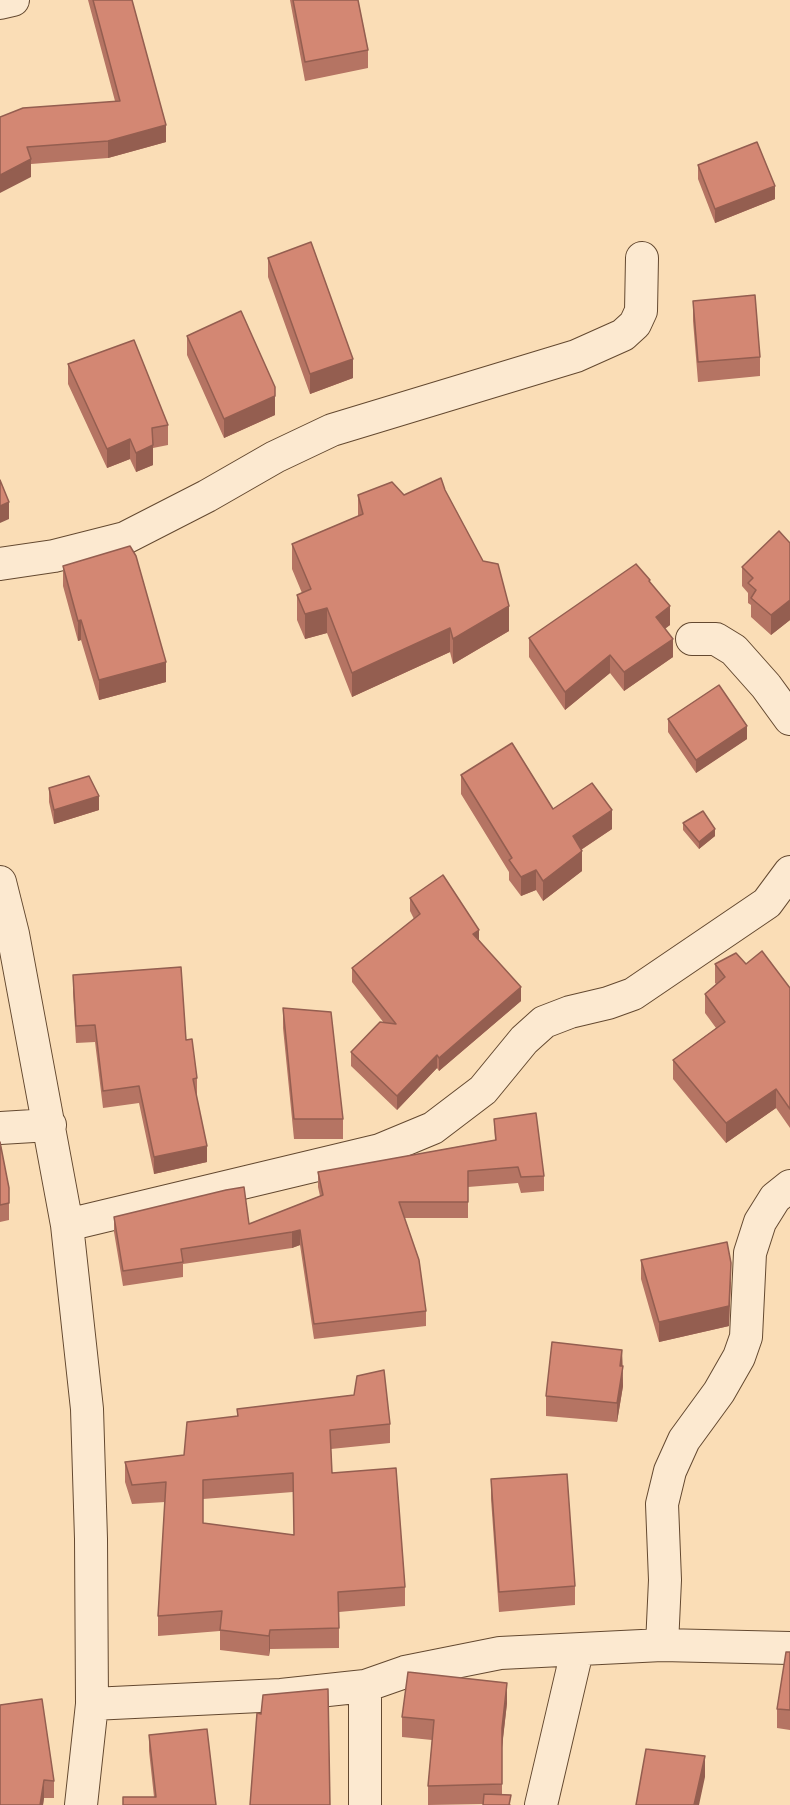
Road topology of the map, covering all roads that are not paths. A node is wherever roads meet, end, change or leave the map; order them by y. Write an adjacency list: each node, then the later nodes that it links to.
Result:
1 (13, 0): 2 (street)
2 (0, 3)
3 (642, 258): 4 (street)
4 (0, 564)
5 (692, 639): 6 (street)
6 (790, 719)
7 (790, 872): 12 (street)
8 (0, 882): 9 (street)
9 (50, 1125): 10 (street); 12 (street)
10 (0, 1128)
11 (790, 1186): 13 (street)
12 (67, 1225): 17 (street)
13 (662, 1645): 14 (street); 15 (street)
14 (790, 1648)
15 (577, 1651): 16 (street); 20 (street)
16 (365, 1686): 17 (street); 19 (street)
17 (92, 1704): 18 (street)
18 (81, 1805)
19 (365, 1805)
20 (541, 1805)

